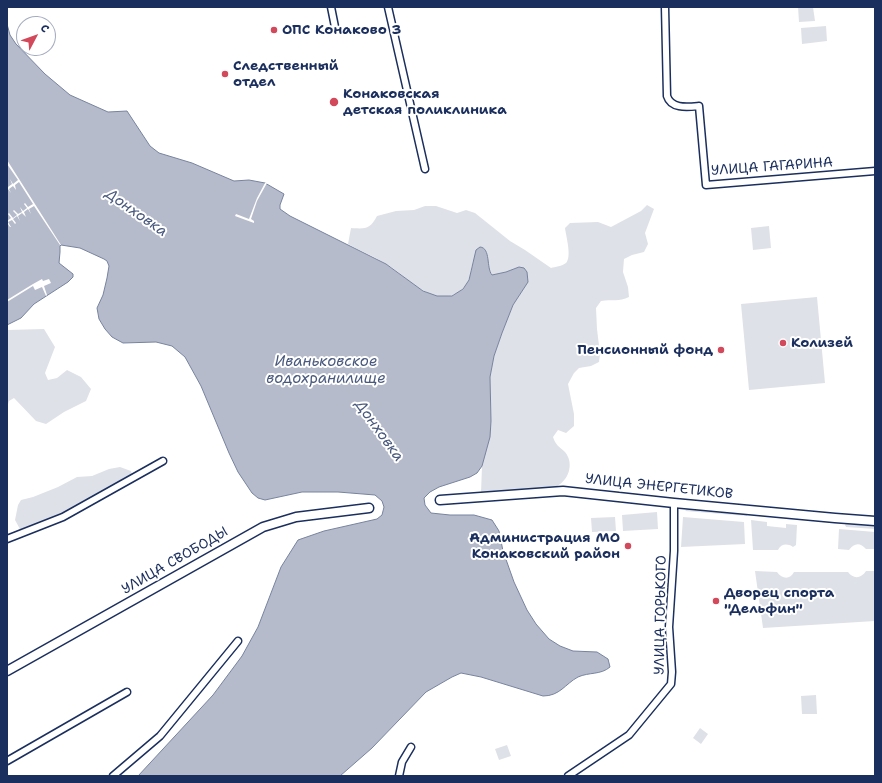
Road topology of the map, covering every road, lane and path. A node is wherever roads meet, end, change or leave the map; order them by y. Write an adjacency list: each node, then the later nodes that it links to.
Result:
1 (331, 7): 4 (street)
2 (388, 7): 5 (street)
3 (665, 7): 6 (street, УЛИЦА ГАГАРИНА)
4 (335, 27)
5 (425, 168)
6 (875, 171)
7 (163, 461): 12 (street)
8 (440, 500): 9 (main road, УЛИЦА ЭНЕРГЕТИКОВ)
9 (674, 503): 11 (main road, УЛИЦА ЭНЕРГЕТИКОВ); 20 (street, УЛИЦА ГОРЬКОГО)
10 (369, 508): 14 (main road, УЛИЦА СВОБОДЫ)
11 (875, 520)
12 (7, 539)
13 (238, 641): 18 (street)
14 (7, 671)
15 (127, 692): 17 (street)
16 (411, 747): 19 (street)
17 (7, 761)
18 (113, 776)
19 (400, 776)
20 (568, 776)

